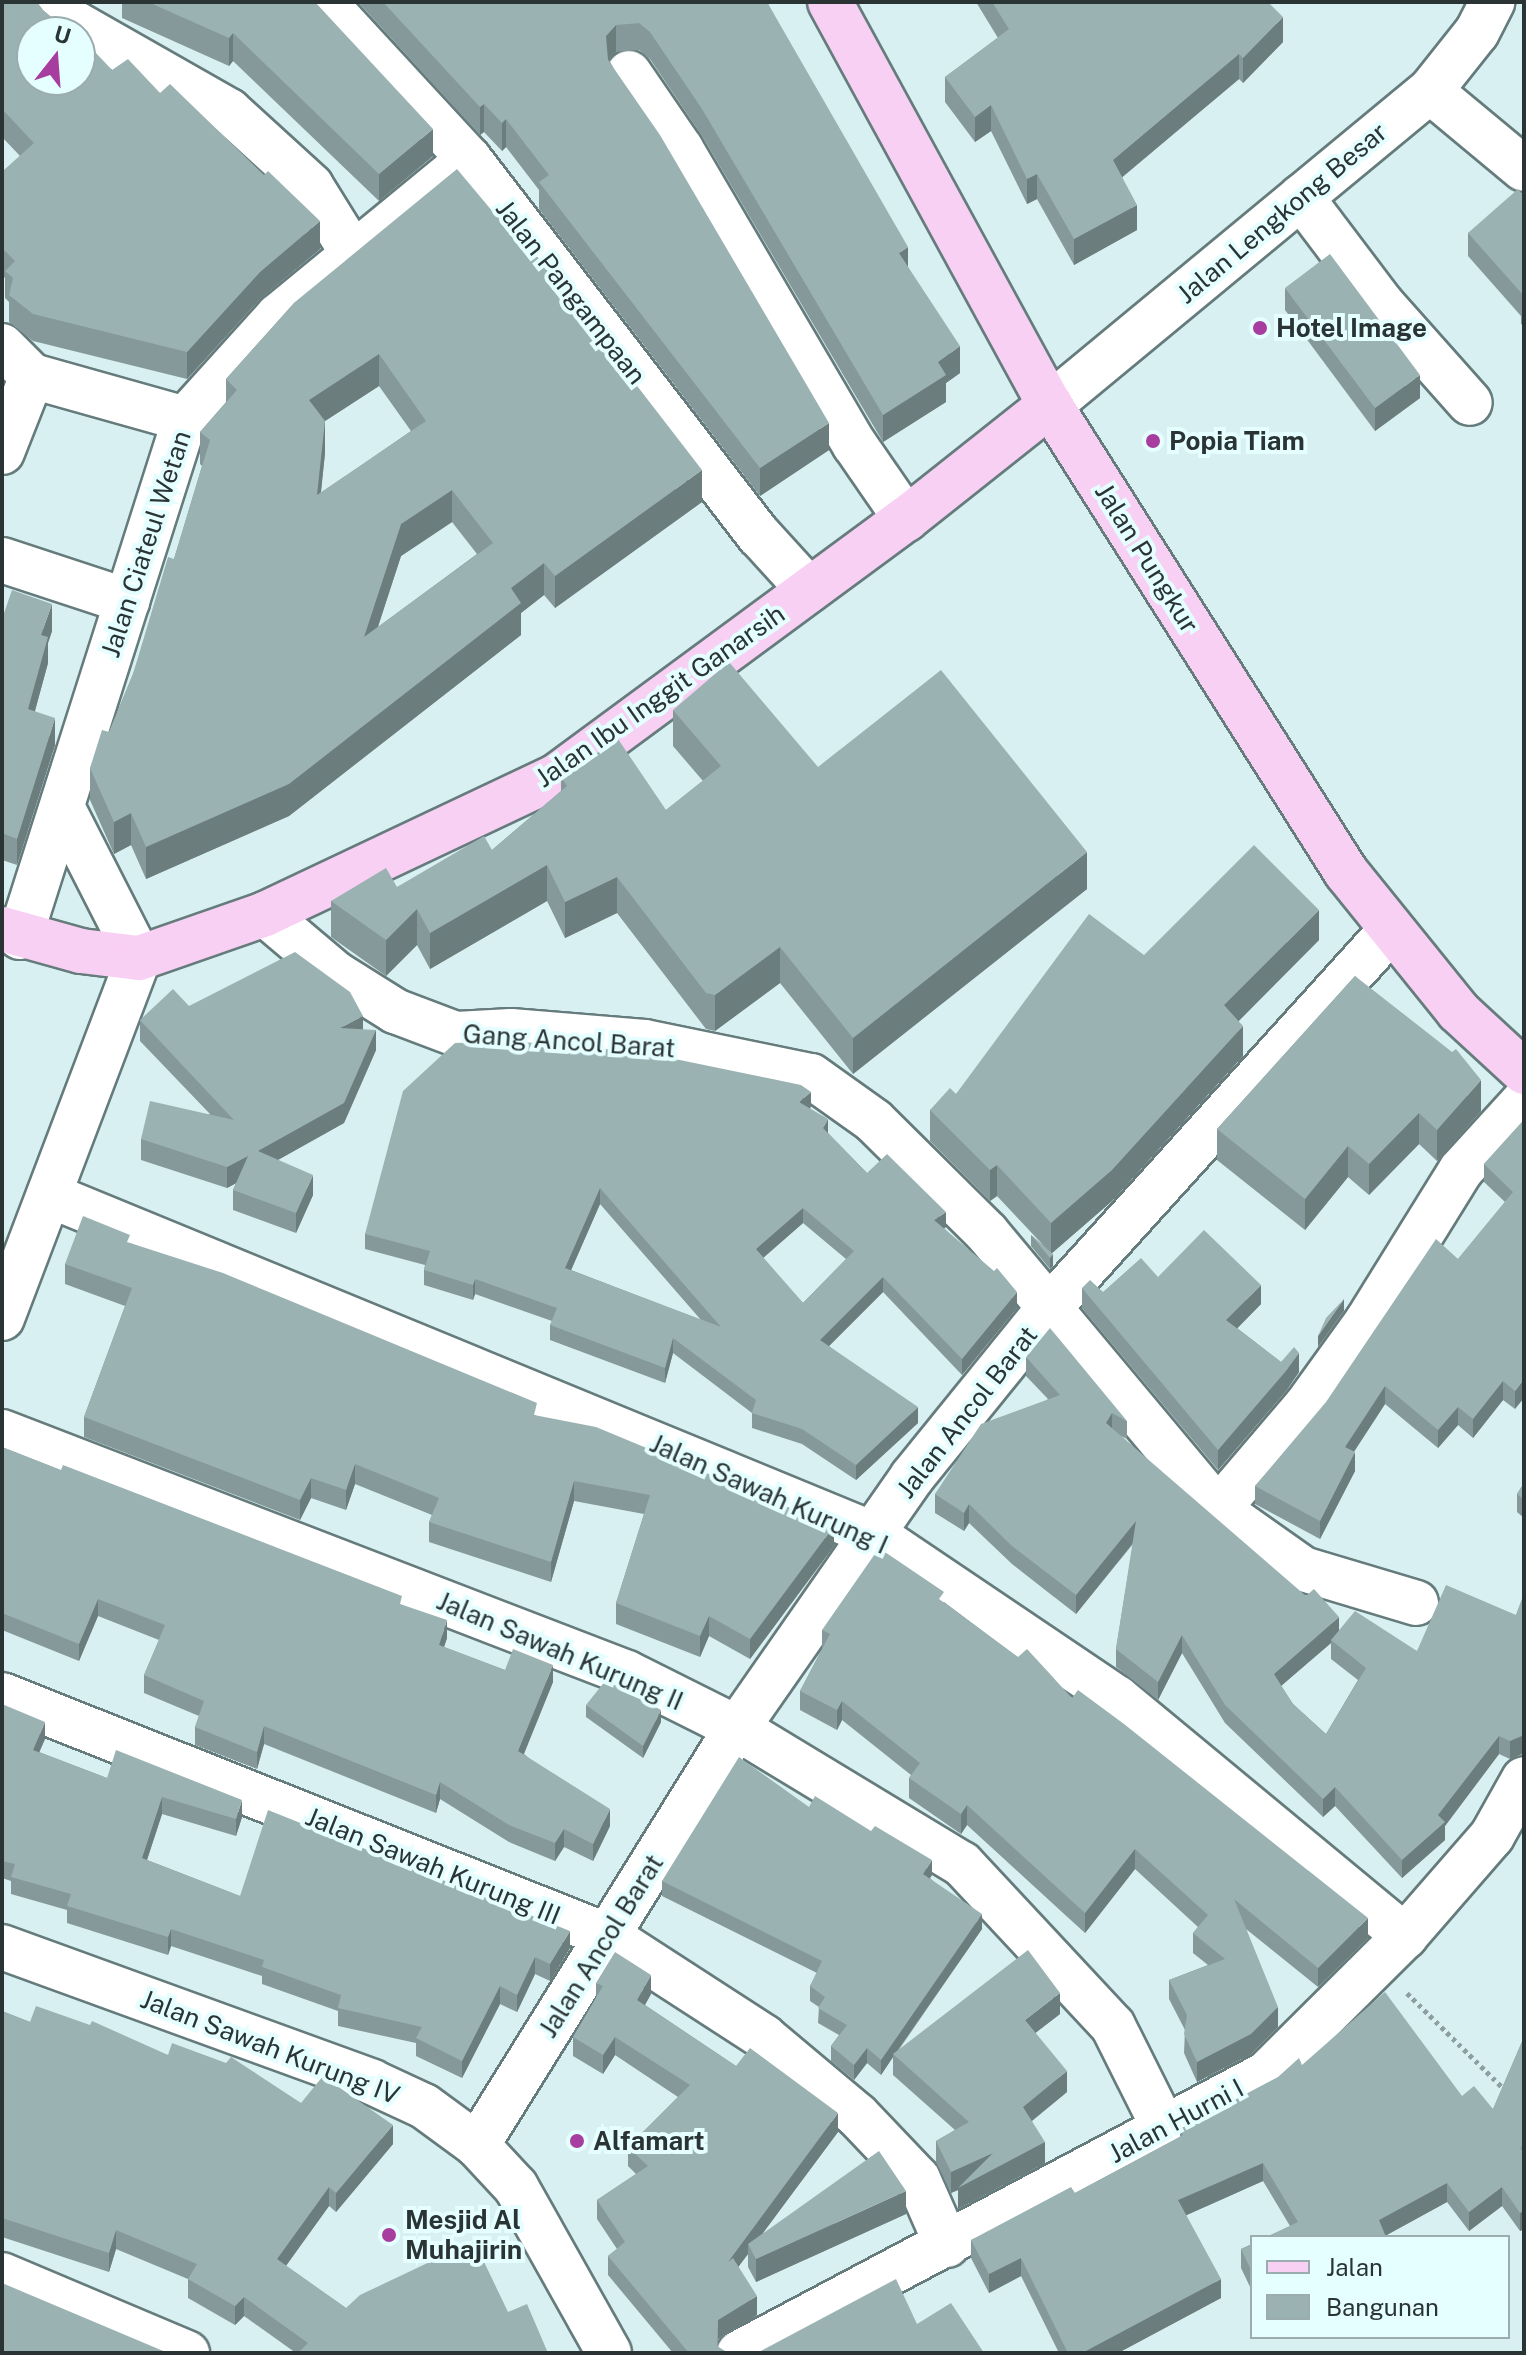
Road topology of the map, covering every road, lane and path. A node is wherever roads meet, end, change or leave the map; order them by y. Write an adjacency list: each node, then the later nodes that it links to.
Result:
1 (324, 2): 7 (street, Jalan Pangampaan)
2 (830, 2): 13 (main road, Jalan Pungkur)
3 (1492, 2): 6 (street, Jalan Lengkong Besar)
4 (69, 7): 10 (street)
5 (629, 73): 16 (street)
6 (1430, 91): 8 (street); 9 (street, Jalan Lengkong Besar)
7 (469, 159): 10 (street, Jalan Ciateul Wetan); 18 (street, Jalan Pangampaan)
8 (1524, 169)
9 (1301, 197): 12 (street); 13 (street, Jalan Lengkong Besar)
10 (352, 252): 14 (street, Jalan Ciateul Wetan)
11 (17, 361): 14 (street); 15 (street)
12 (1470, 403)
13 (1050, 405): 16 (main road, Jalan Ibu Inggit Ganarsih); 22 (main road, Jalan Pungkur)
14 (185, 419): 19 (street, Jalan Ciateul Wetan)
15 (2, 452)
16 (906, 519): 18 (main road, Jalan Ibu Inggit Ganarsih)
17 (2, 560): 19 (street)
18 (809, 590): 21 (main road, Jalan Ibu Inggit Ganarsih)
19 (127, 601): 20 (street, Jalan Ciateul Wetan)
20 (63, 809): 23 (street, Jalan Ciateul Wetan); 24 (street)
21 (265, 914): 24 (main road, Jalan Ibu Inggit Ganarsih); 28 (street, Gang Ancol Barat)
22 (1391, 930): 25 (main road, Jalan Pungkur); 28 (street, Jalan Ancol Barat)
23 (11, 933): 24 (main road, Jalan Ibu Inggit Ganarsih)
24 (139, 958): 27 (street)
25 (1524, 1072)
26 (1524, 1101): 31 (street)
27 (49, 1195): 29 (street); 32 (street, Jalan Sawah Kurung I)
28 (1047, 1310): 31 (street, Gang Ancol Barat); 32 (street, Jalan Ancol Barat)
29 (2, 1318)
30 (2, 1432): 35 (street, Jalan Sawah Kurung II)
31 (1218, 1509): 33 (street, Gang Ancol Barat)
32 (875, 1535): 35 (street, Jalan Ancol Barat); 39 (street, Jalan Sawah Kurung I)
33 (1416, 1603)
34 (2, 1695): 37 (street, Jalan Sawah Kurung III)
35 (737, 1728): 37 (street, Jalan Ancol Barat); 41 (street, Jalan Sawah Kurung II)
36 (1524, 1779): 39 (street, Jalan Hurni I)
37 (608, 1936): 42 (street, Jalan Ancol Barat); 43 (street, Jalan Sawah Kurung III)
38 (2, 1947): 42 (street, Jalan Sawah Kurung IV)
39 (1391, 1950): 40 (path); 41 (street, Jalan Hurni I)
40 (1509, 2094)
41 (1164, 2128): 43 (street, Jalan Hurni I)
42 (477, 2145): 46 (street, Jalan Sawah Kurung IV)
43 (947, 2245): 47 (street, Jalan Hurni I)
44 (2, 2275): 45 (street)
45 (187, 2353)
46 (609, 2353)
47 (739, 2353)

